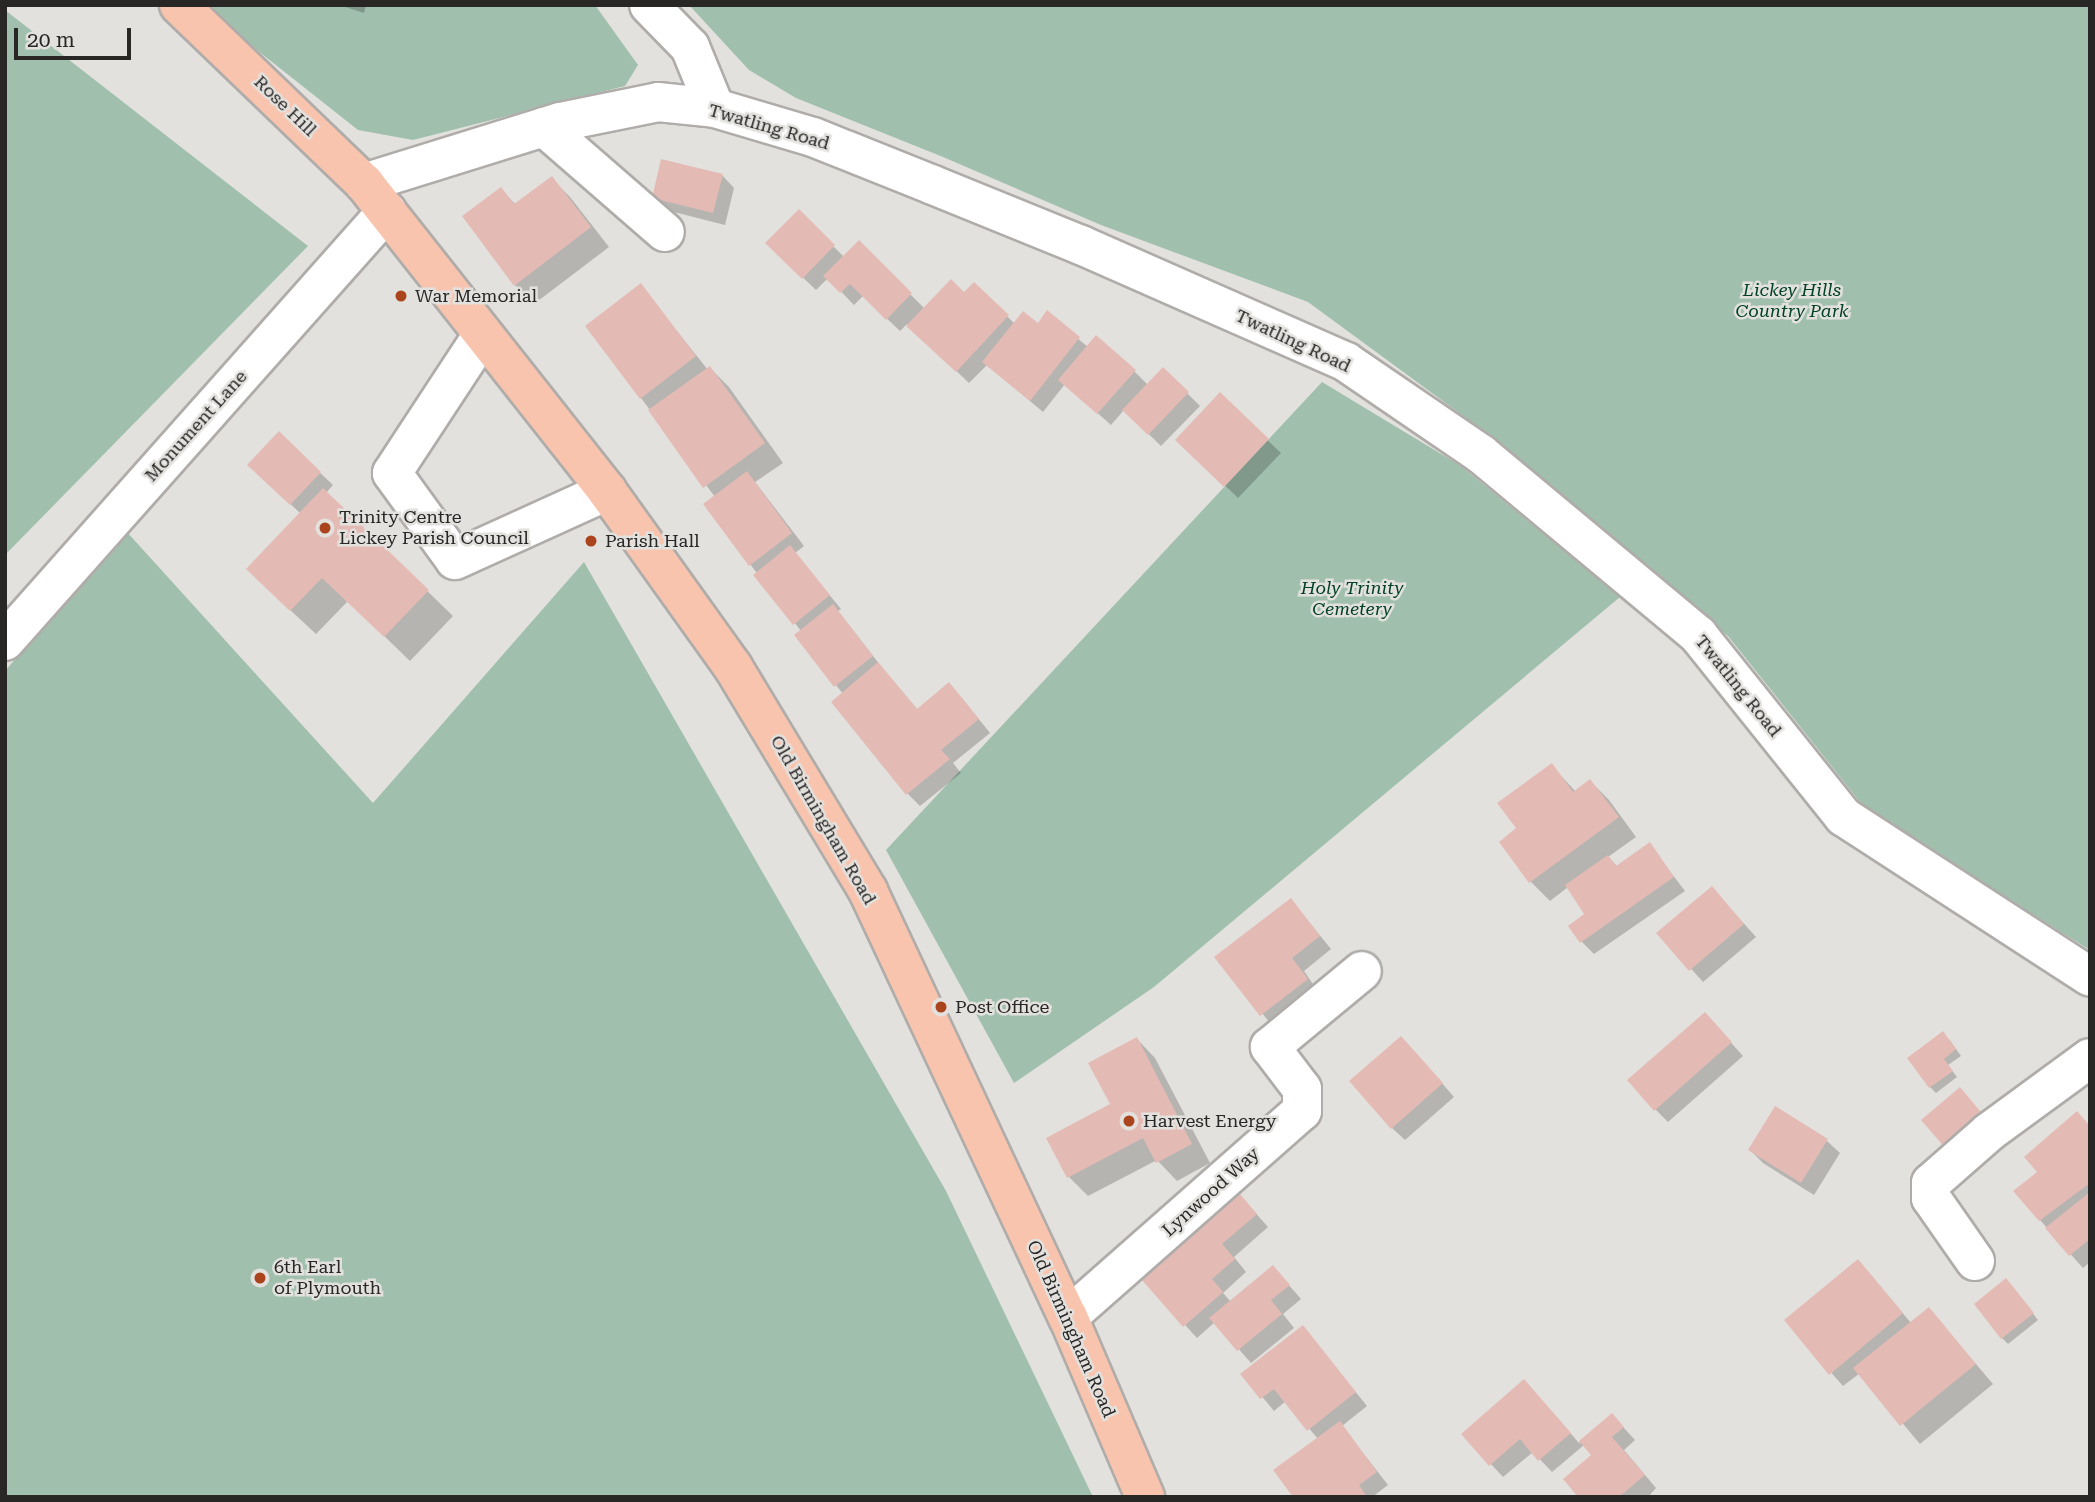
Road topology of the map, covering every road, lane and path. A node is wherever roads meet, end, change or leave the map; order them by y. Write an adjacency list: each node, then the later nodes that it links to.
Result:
1 (179, 5): 5 (main road, Rose Hill)
2 (649, 5): 3 (street)
3 (715, 108): 4 (street, Twatling Road); 11 (street, Twatling Road)
4 (544, 127): 5 (street, Twatling Road); 6 (street)
5 (375, 197): 7 (main road, Old Birmingham Road); 9 (street, Monument Lane)
6 (665, 232)
7 (482, 337): 8 (main road, Old Birmingham Road); 8 (street)
8 (607, 491): 14 (main road, Old Birmingham Road)
9 (5, 641)
10 (1362, 971): 14 (street, Lynwood Way)
11 (2090, 977)
12 (2090, 1058): 13 (street)
13 (1975, 1261)
14 (1068, 1317): 15 (main road, Old Birmingham Road)
15 (1145, 1497)

